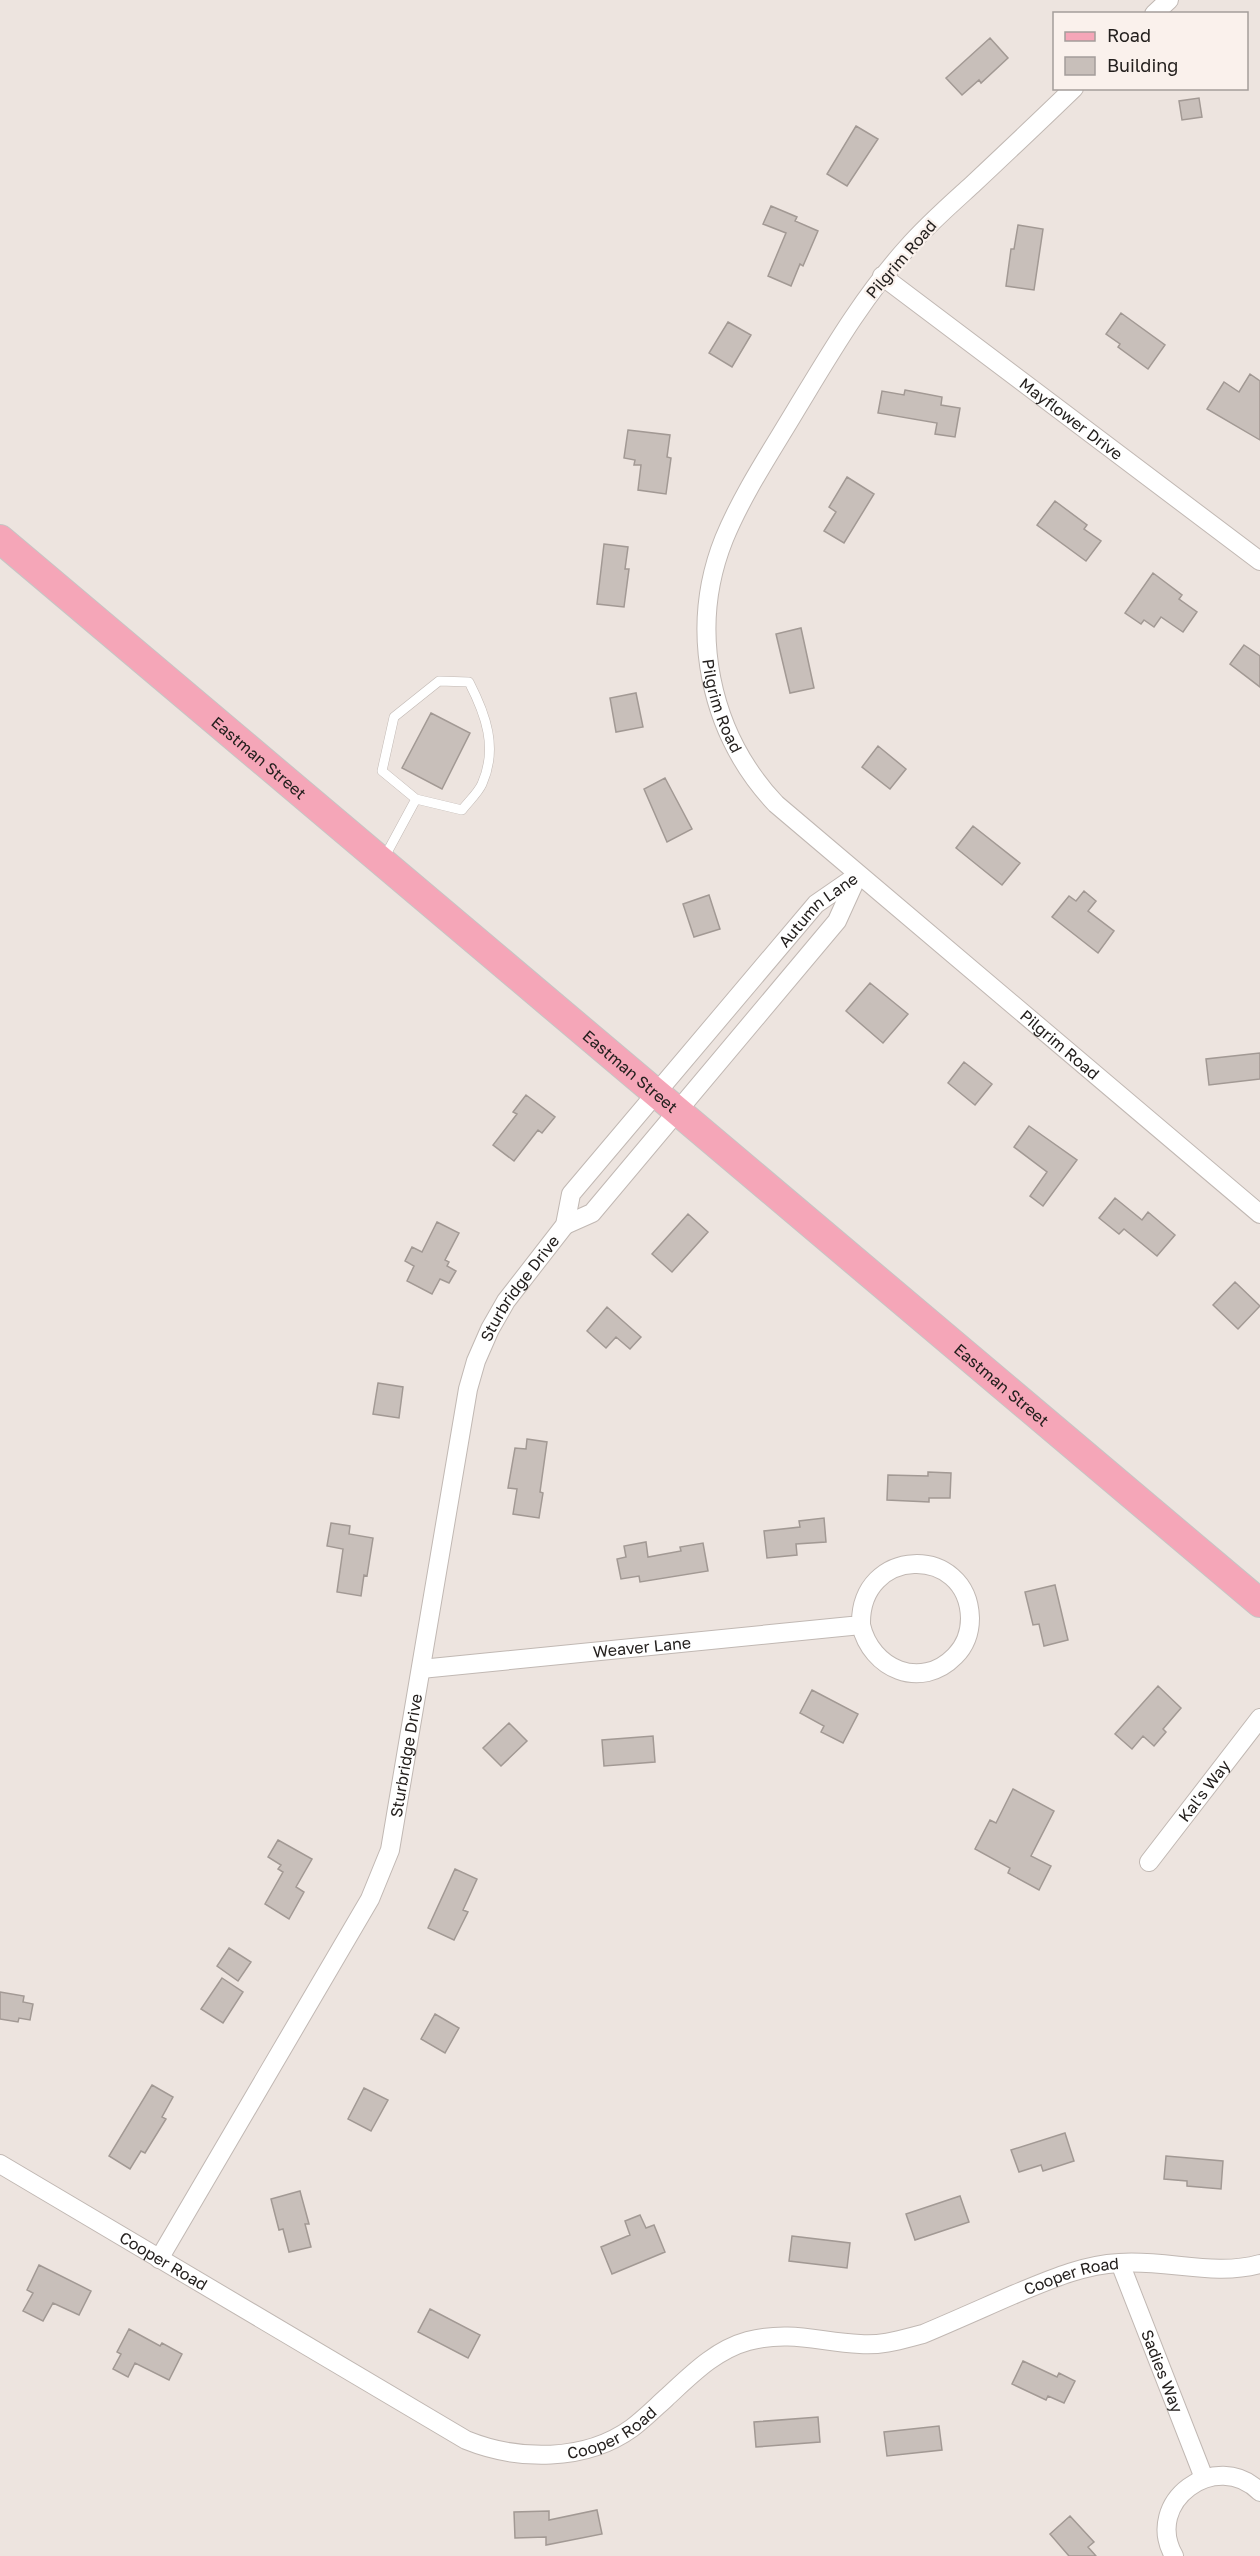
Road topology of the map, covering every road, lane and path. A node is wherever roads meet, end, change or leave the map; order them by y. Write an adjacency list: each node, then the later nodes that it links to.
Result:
1 (1169, 0): 2 (street)
2 (1156, 12)
3 (1072, 90): 4 (street, Pilgrim Road)
4 (882, 276): 6 (street, Mayflower Drive); 9 (street, Pilgrim Road)
5 (0, 538): 8 (main road, Eastman Street)
6 (1260, 561)
7 (416, 799): 7 (lane); 8 (lane)
8 (382, 862): 10 (main road, Eastman Street)
9 (858, 875): 10 (street, Autumn Lane); 11 (street, Autumn Lane); 12 (street, Pilgrim Road)
10 (655, 1093): 11 (main road, Eastman Street); 13 (street, Sturbridge Drive)
11 (677, 1111): 13 (street, Sturbridge Drive); 14 (main road, Eastman Street)
12 (1258, 1208)
13 (565, 1225): 16 (street, Sturbridge Drive)
14 (1260, 1603)
15 (861, 1625): 15 (street); 16 (street, Weaver Lane)
16 (422, 1669): 20 (street, Sturbridge Drive)
17 (1260, 1719): 18 (street, Kal's Way)
18 (1149, 1862)
19 (0, 2164): 20 (street, Cooper Road)
20 (159, 2259): 21 (street, Cooper Road)
21 (1120, 2263): 22 (street, Cooper Road); 23 (street, Sadies Way)
22 (1260, 2264)
23 (1204, 2478): 24 (street); 25 (street)
24 (1260, 2492)
25 (1174, 2556)

